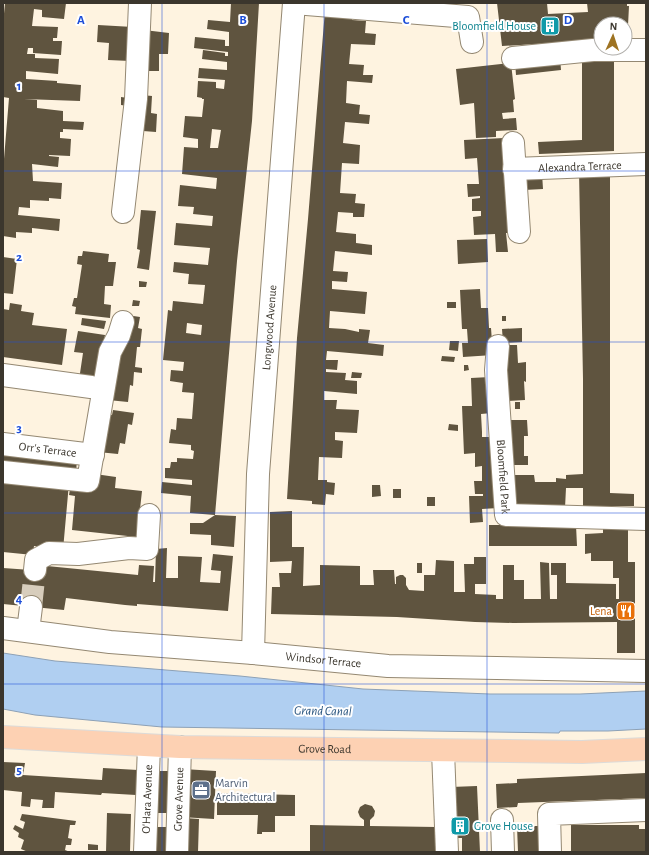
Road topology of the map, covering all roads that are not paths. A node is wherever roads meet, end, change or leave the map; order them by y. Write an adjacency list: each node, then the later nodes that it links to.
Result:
1 (140, 3): 9 (street)
2 (294, 3): 3 (street); 24 (street, Longwood Avenue)
3 (472, 42)
4 (646, 50): 5 (street)
5 (513, 58)
6 (513, 143): 8 (street)
7 (646, 164): 8 (street, Alexandra Terrace)
8 (514, 169): 10 (street)
9 (123, 212)
10 (519, 232)
11 (123, 322): 16 (street)
12 (498, 346): 19 (street, Bloomfield Park)
13 (3, 375): 14 (street)
14 (91, 387)
15 (3, 444): 16 (street, Orr's Terrace)
16 (92, 455): 17 (street)
17 (3, 472)
18 (149, 515): 20 (street)
19 (646, 519)
20 (35, 570)
21 (31, 607): 23 (street)
22 (3, 628): 23 (street, Windsor Terrace)
23 (28, 631): 24 (street, Windsor Terrace)
24 (253, 653): 25 (street, Windsor Terrace)
25 (646, 671)
26 (3, 737): 27 (main road, Grove Road)
27 (149, 746): 28 (main road, Grove Road); 33 (street, O'Hara Avenue)
28 (180, 747): 30 (main road, Grove Road); 34 (street, Grove Avenue)
29 (646, 749): 30 (main road, Grove Road)
30 (444, 751): 35 (street)
31 (646, 810): 37 (street)
32 (502, 820): 36 (street)
33 (145, 852)
34 (176, 852)
35 (447, 852)
36 (503, 852)
37 (550, 852)

